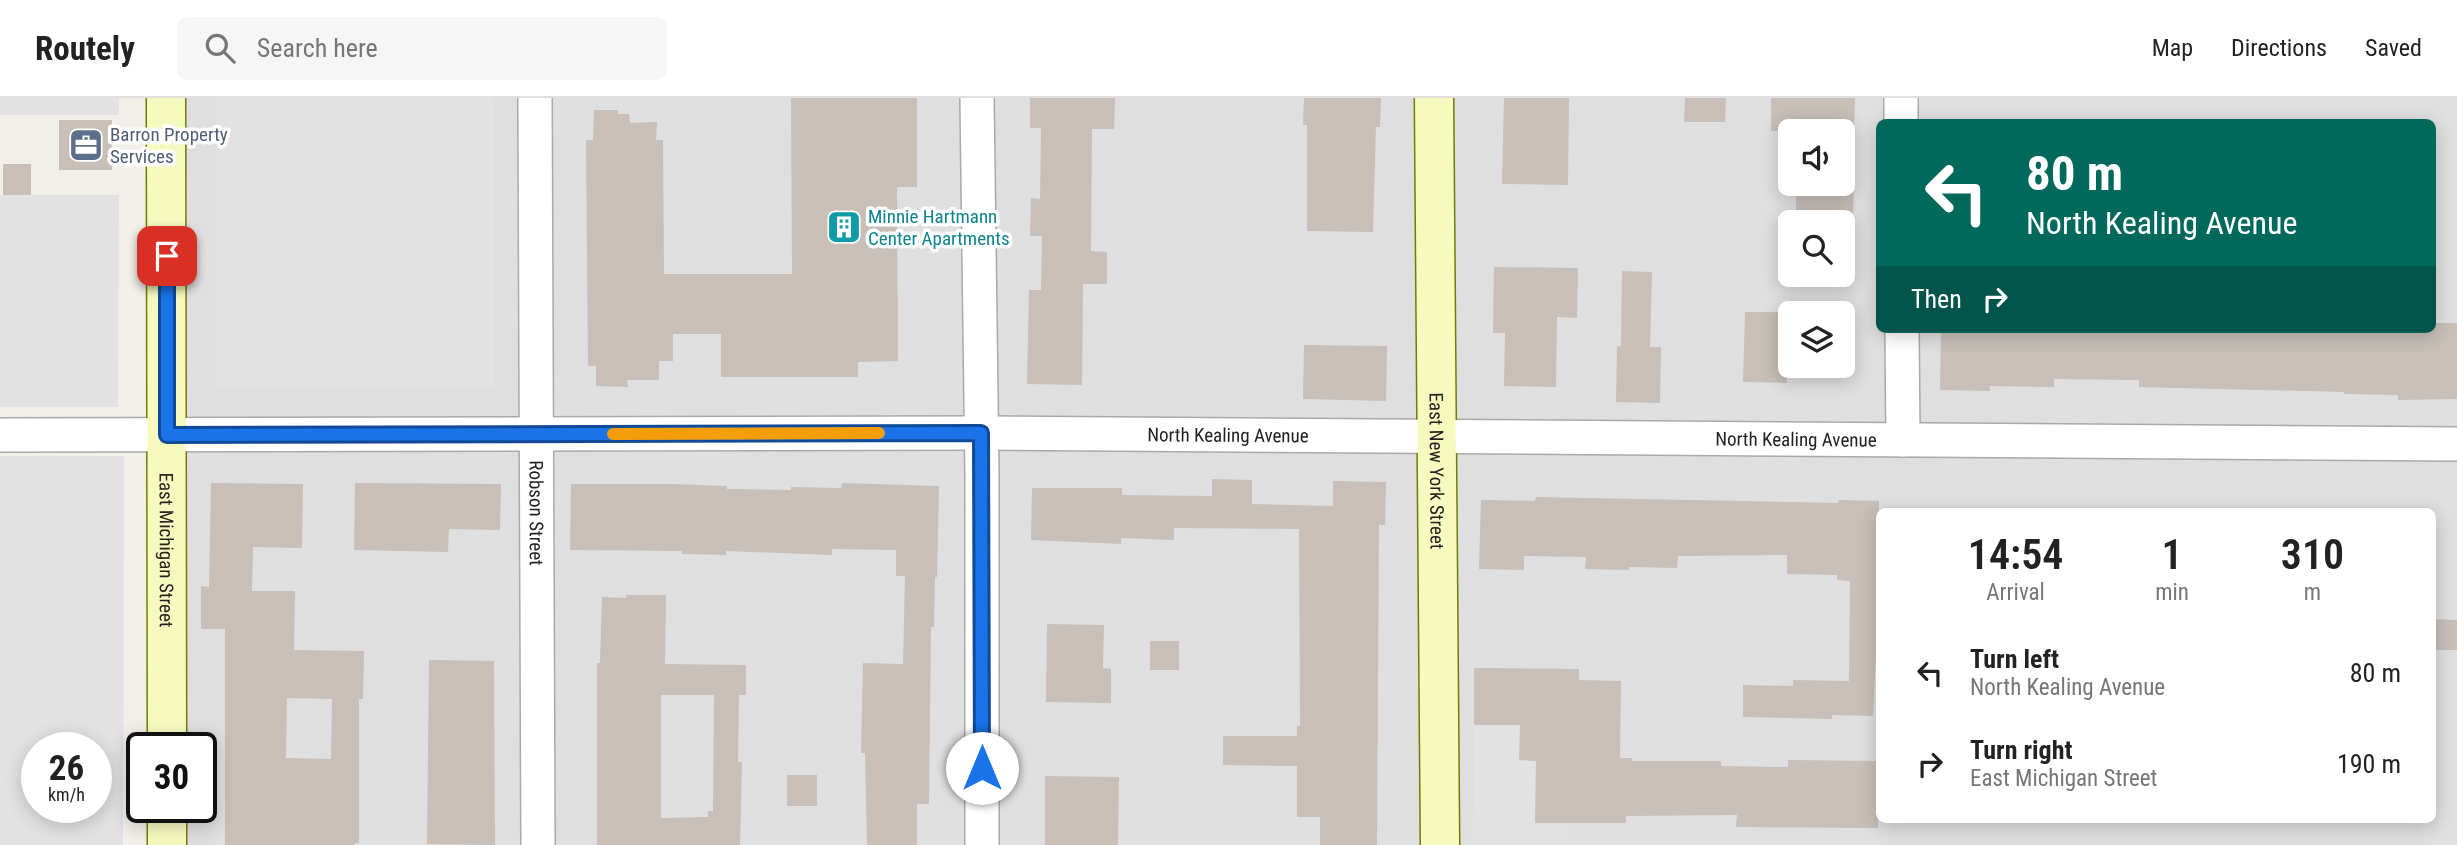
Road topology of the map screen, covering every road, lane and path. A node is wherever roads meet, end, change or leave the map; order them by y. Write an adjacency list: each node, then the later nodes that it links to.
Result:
1 (166, 98): 11 (main road, East Michigan Street)
2 (535, 98): 9 (street, Robson Street)
3 (977, 98): 8 (street)
4 (1434, 98): 12 (main road, East New York Street)
5 (1900, 98): 6 (street)
6 (1901, 119)
7 (1902, 333): 13 (street)
8 (981, 433): 9 (street, North Kealing Avenue); 12 (street, North Kealing Avenue); 19 (street)
9 (536, 434): 11 (street, North Kealing Avenue); 18 (street, Robson Street)
10 (0, 435): 11 (street, North Kealing Avenue)
11 (167, 435): 15 (main road, East Michigan Street)
12 (1436, 437): 13 (street, North Kealing Avenue); 20 (main road, East New York Street)
13 (1903, 440): 14 (street, North Kealing Avenue)
14 (2457, 444)
15 (167, 732)
16 (167, 823): 17 (main road)
17 (167, 845)
18 (538, 845)
19 (982, 845)
20 (1440, 845)

